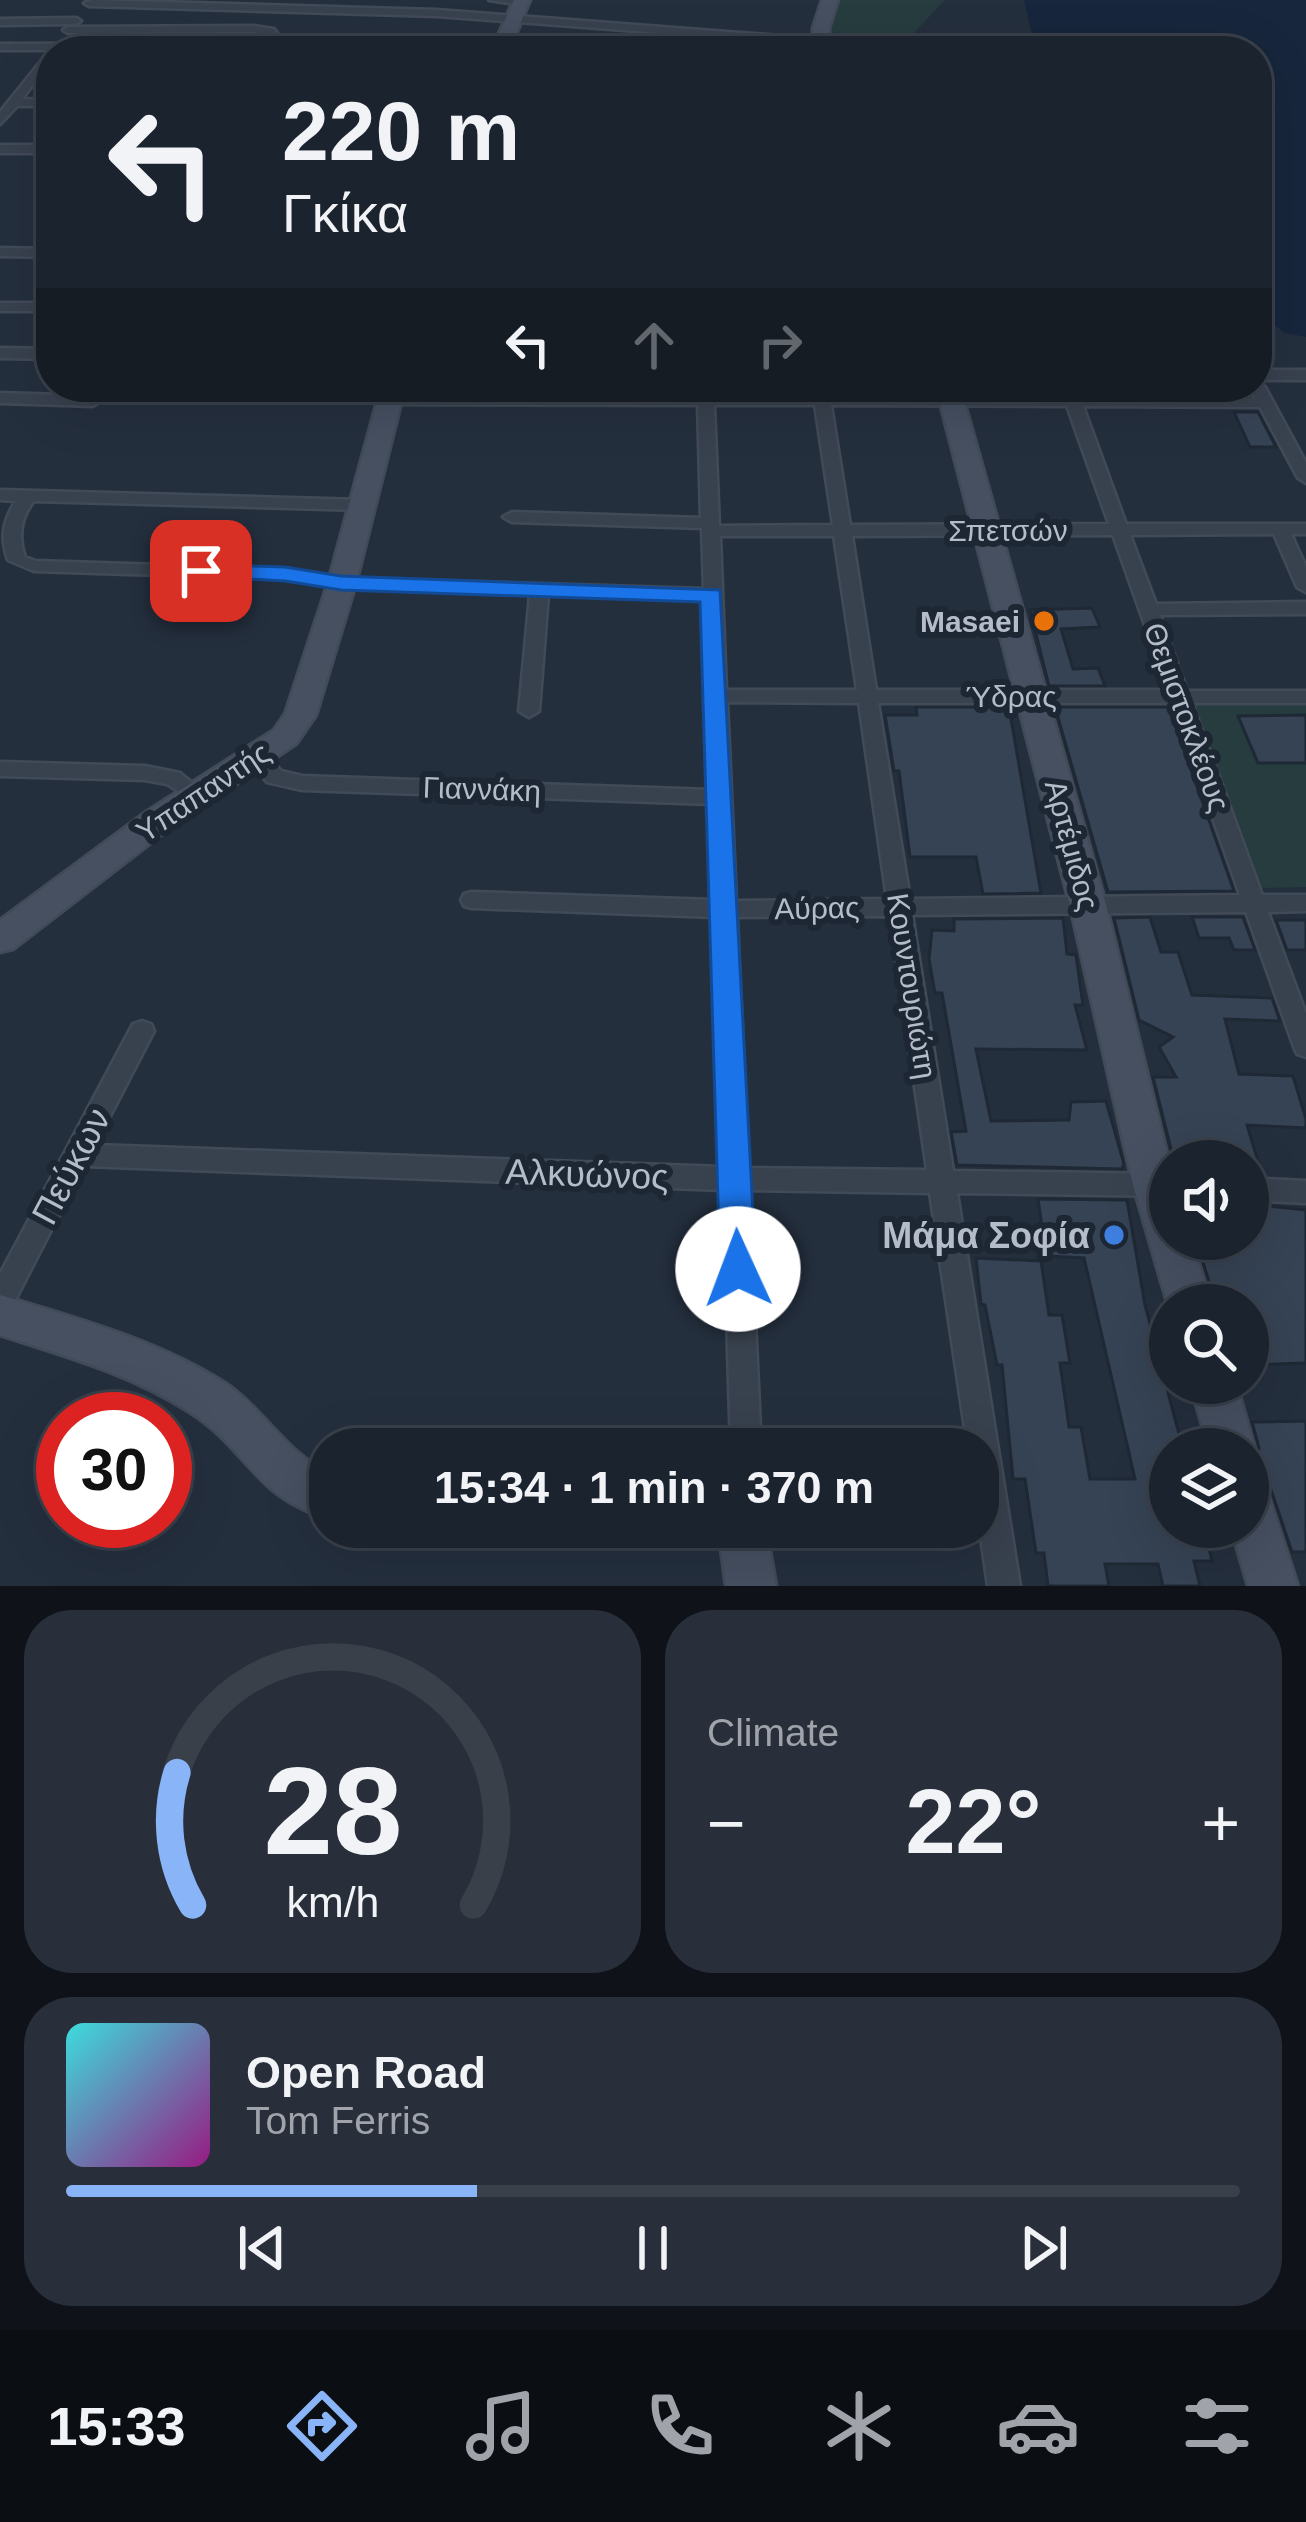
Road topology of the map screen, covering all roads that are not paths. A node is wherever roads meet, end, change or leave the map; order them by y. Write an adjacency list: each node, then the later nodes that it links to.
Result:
1 (442, 0): 6 (street)
2 (494, 0): 5 (street)
3 (830, 0): 13 (main road)
4 (90, 2): 6 (street); 8 (street)
5 (519, 7): 6 (street); 11 (main road); 12 (street)
6 (437, 14)
7 (0, 22): 8 (street)
8 (72, 26): 9 (street); 10 (street)
9 (64, 36)
10 (273, 36)
11 (506, 36)
12 (738, 36)
13 (823, 36)
14 (0, 47): 15 (street)
15 (36, 49)
16 (36, 79): 18 (street)
17 (36, 106): 18 (street)
18 (5, 112)
19 (0, 149): 20 (street)
20 (36, 149)
21 (0, 252): 22 (street)
22 (36, 253)
23 (0, 307): 24 (street)
24 (36, 308)
25 (0, 353): 26 (street)
26 (36, 354)
27 (1272, 375): 28 (street)
28 (1306, 375)
29 (0, 398): 30 (street)
30 (36, 399)
31 (389, 402): 40 (main road, Υπαπαντής)
32 (706, 402): 42 (street)
33 (822, 402): 46 (street, Κουντουριώτη)
34 (952, 402): 47 (main road, Αρτέμιδος)
35 (1074, 402): 43 (street, Θεμιστοκλέους)
36 (1264, 402): 37 (street)
37 (1306, 478)
38 (0, 495): 39 (street)
39 (28, 497): 40 (street); 48 (street)
40 (362, 505): 49 (main road, Υπαπαντής)
41 (512, 518): 42 (street, Σπετσών)
42 (710, 527): 46 (street, Σπετσών); 52 (street)
43 (1119, 529): 44 (street, Σπετσών); 47 (street, Σπετσών); 54 (street, Θεμιστοκλέους)
44 (1280, 529): 45 (street, Σπετσών); 50 (street)
45 (1306, 529)
46 (842, 530): 47 (street, Σπετσών); 56 (street, Κουντουριώτη)
47 (985, 530): 57 (main road, Αρτέμιδος)
48 (6, 537): 49 (street)
49 (341, 583): 51 (street); 61 (main road, Υπαπαντής)
50 (1306, 587)
51 (539, 591): 52 (street); 60 (street)
52 (712, 596): 55 (street)
53 (1306, 608): 54 (street)
54 (1148, 610): 58 (street, Θεμιστοκλέους)
55 (715, 696): 56 (street, Ύδρας); 64 (street)
56 (868, 696): 57 (street, Ύδρας); 69 (street, Κουντουριώτη)
57 (1033, 697): 58 (street, Ύδρας); 68 (main road, Αρτέμιδος)
58 (1180, 697): 59 (street, Ύδρας); 67 (street, Θεμιστοκλέους)
59 (1306, 697)
60 (529, 711)
61 (258, 757): 63 (main road, Υπαπαντής); 64 (street, Γιαννάκη)
62 (0, 769): 63 (street)
63 (195, 795): 71 (main road, Υπαπαντής)
64 (718, 797): 70 (street)
65 (472, 900): 70 (street, Αύρας)
66 (1306, 903): 67 (street, Αύρας)
67 (1254, 904): 68 (street, Αύρας); 73 (street, Θεμιστοκλέους)
68 (1088, 905): 69 (street, Αύρας); 74 (main road, Αρτέμιδος)
69 (900, 907): 70 (street, Αύρας); 77 (street, Κουντουριώτη)
70 (722, 909): 76 (street)
71 (0, 940)
72 (142, 1030): 75 (street, Πεύκων)
73 (1306, 1047)
74 (1150, 1140)
75 (77, 1155): 76 (street, Αλκυώνος); 81 (street, Πεύκων)
76 (734, 1179): 77 (street, Αλκυώνος); 83 (street)
77 (942, 1181): 78 (street, Αλκυώνος); 88 (street, Κουντουριώτη)
78 (1149, 1185)
79 (1269, 1190): 80 (street)
80 (1306, 1192)
81 (0, 1301)
82 (0, 1316): 84 (main road)
83 (745, 1428)
84 (309, 1491)
85 (745, 1548): 87 (main road)
86 (1262, 1548): 89 (main road)
87 (751, 1586)
88 (1004, 1586)
89 (1273, 1586)

